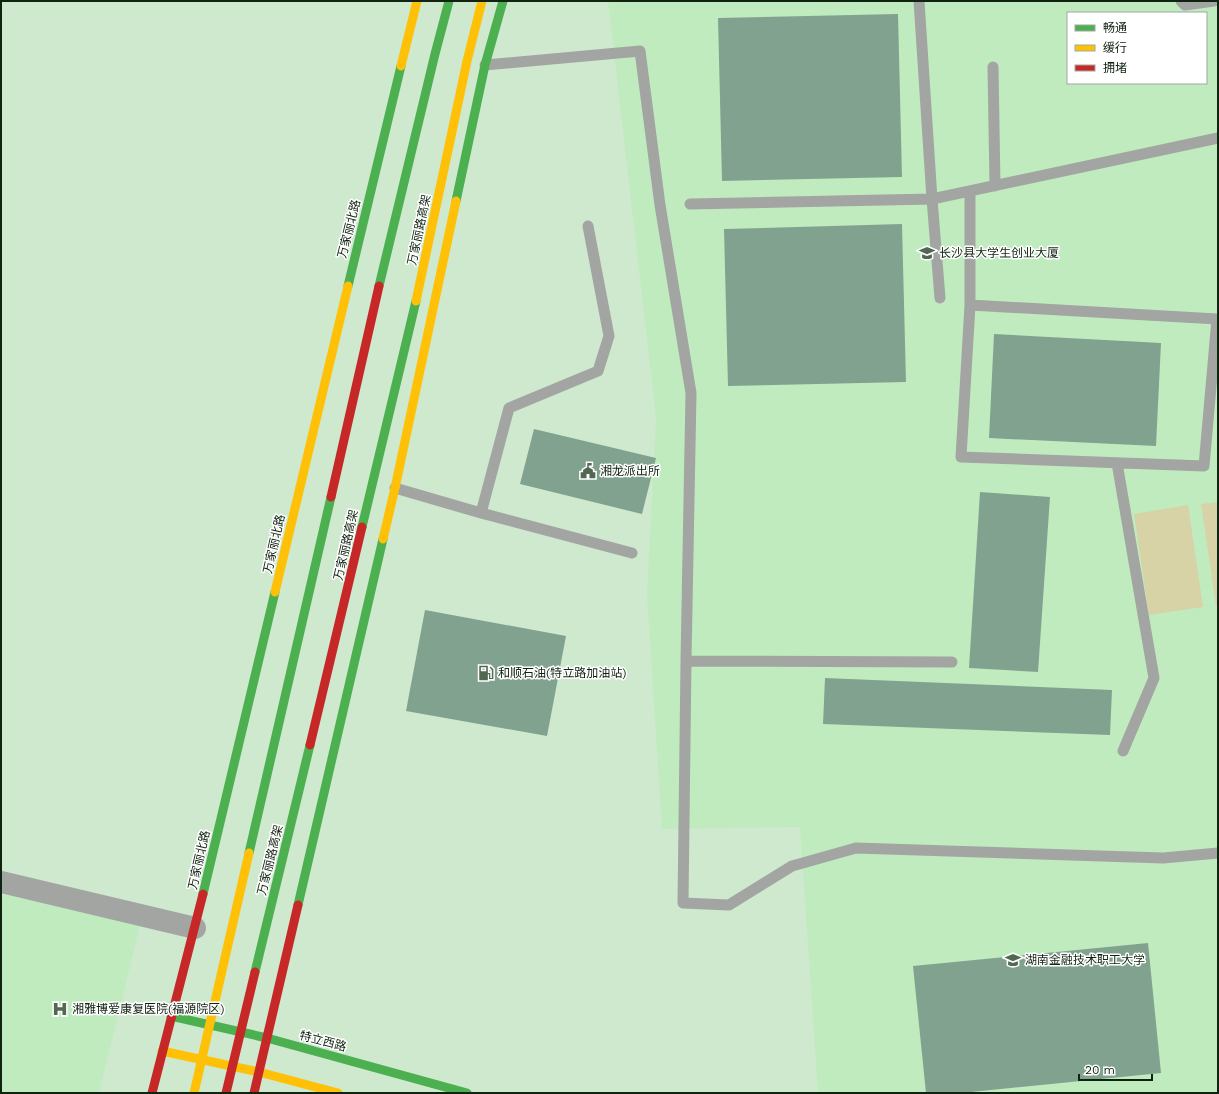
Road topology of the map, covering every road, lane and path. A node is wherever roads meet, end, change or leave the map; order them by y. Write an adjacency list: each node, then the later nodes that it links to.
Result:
1 (417, 1): 27 (main road, 万家丽北路)
2 (449, 1): 33 (main road, 万家丽路高架, bridge)
3 (482, 1): 34 (main road, 万家丽路高架, bridge)
4 (503, 1): 8 (main road)
5 (918, 1): 13 (lane)
6 (1181, 1): 7 (lane)
7 (1214, 1)
8 (485, 66): 19 (main road); 22 (lane)
9 (994, 67): 11 (lane)
10 (1218, 138): 11 (lane)
11 (995, 186): 12 (lane)
12 (970, 191): 13 (lane); 17 (lane)
13 (932, 199): 14 (lane); 16 (lane)
14 (690, 204)
15 (588, 226): 20 (lane)
16 (940, 298)
17 (970, 305): 18 (lane); 18 (lane)
18 (1117, 463): 24 (lane)
19 (395, 488): 20 (lane); 29 (main road)
20 (481, 513): 21 (lane)
21 (632, 552)
22 (686, 661): 23 (lane); 25 (lane)
23 (952, 662)
24 (1123, 751)
25 (1218, 853)
26 (1, 882): 27 (street)
27 (195, 928): 28 (main road, 万家丽北路)
28 (171, 1016): 29 (main road, 特立西路); 30 (main road, 万家丽北路)
29 (267, 1038): 31 (main road); 37 (main road, 特立西路)
30 (162, 1051): 31 (main road); 32 (main road, 万家丽北路)
31 (259, 1072): 35 (main road); 36 (main road)
32 (152, 1093)
33 (194, 1093)
34 (226, 1093)
35 (254, 1093)
36 (338, 1093)
37 (467, 1093)

